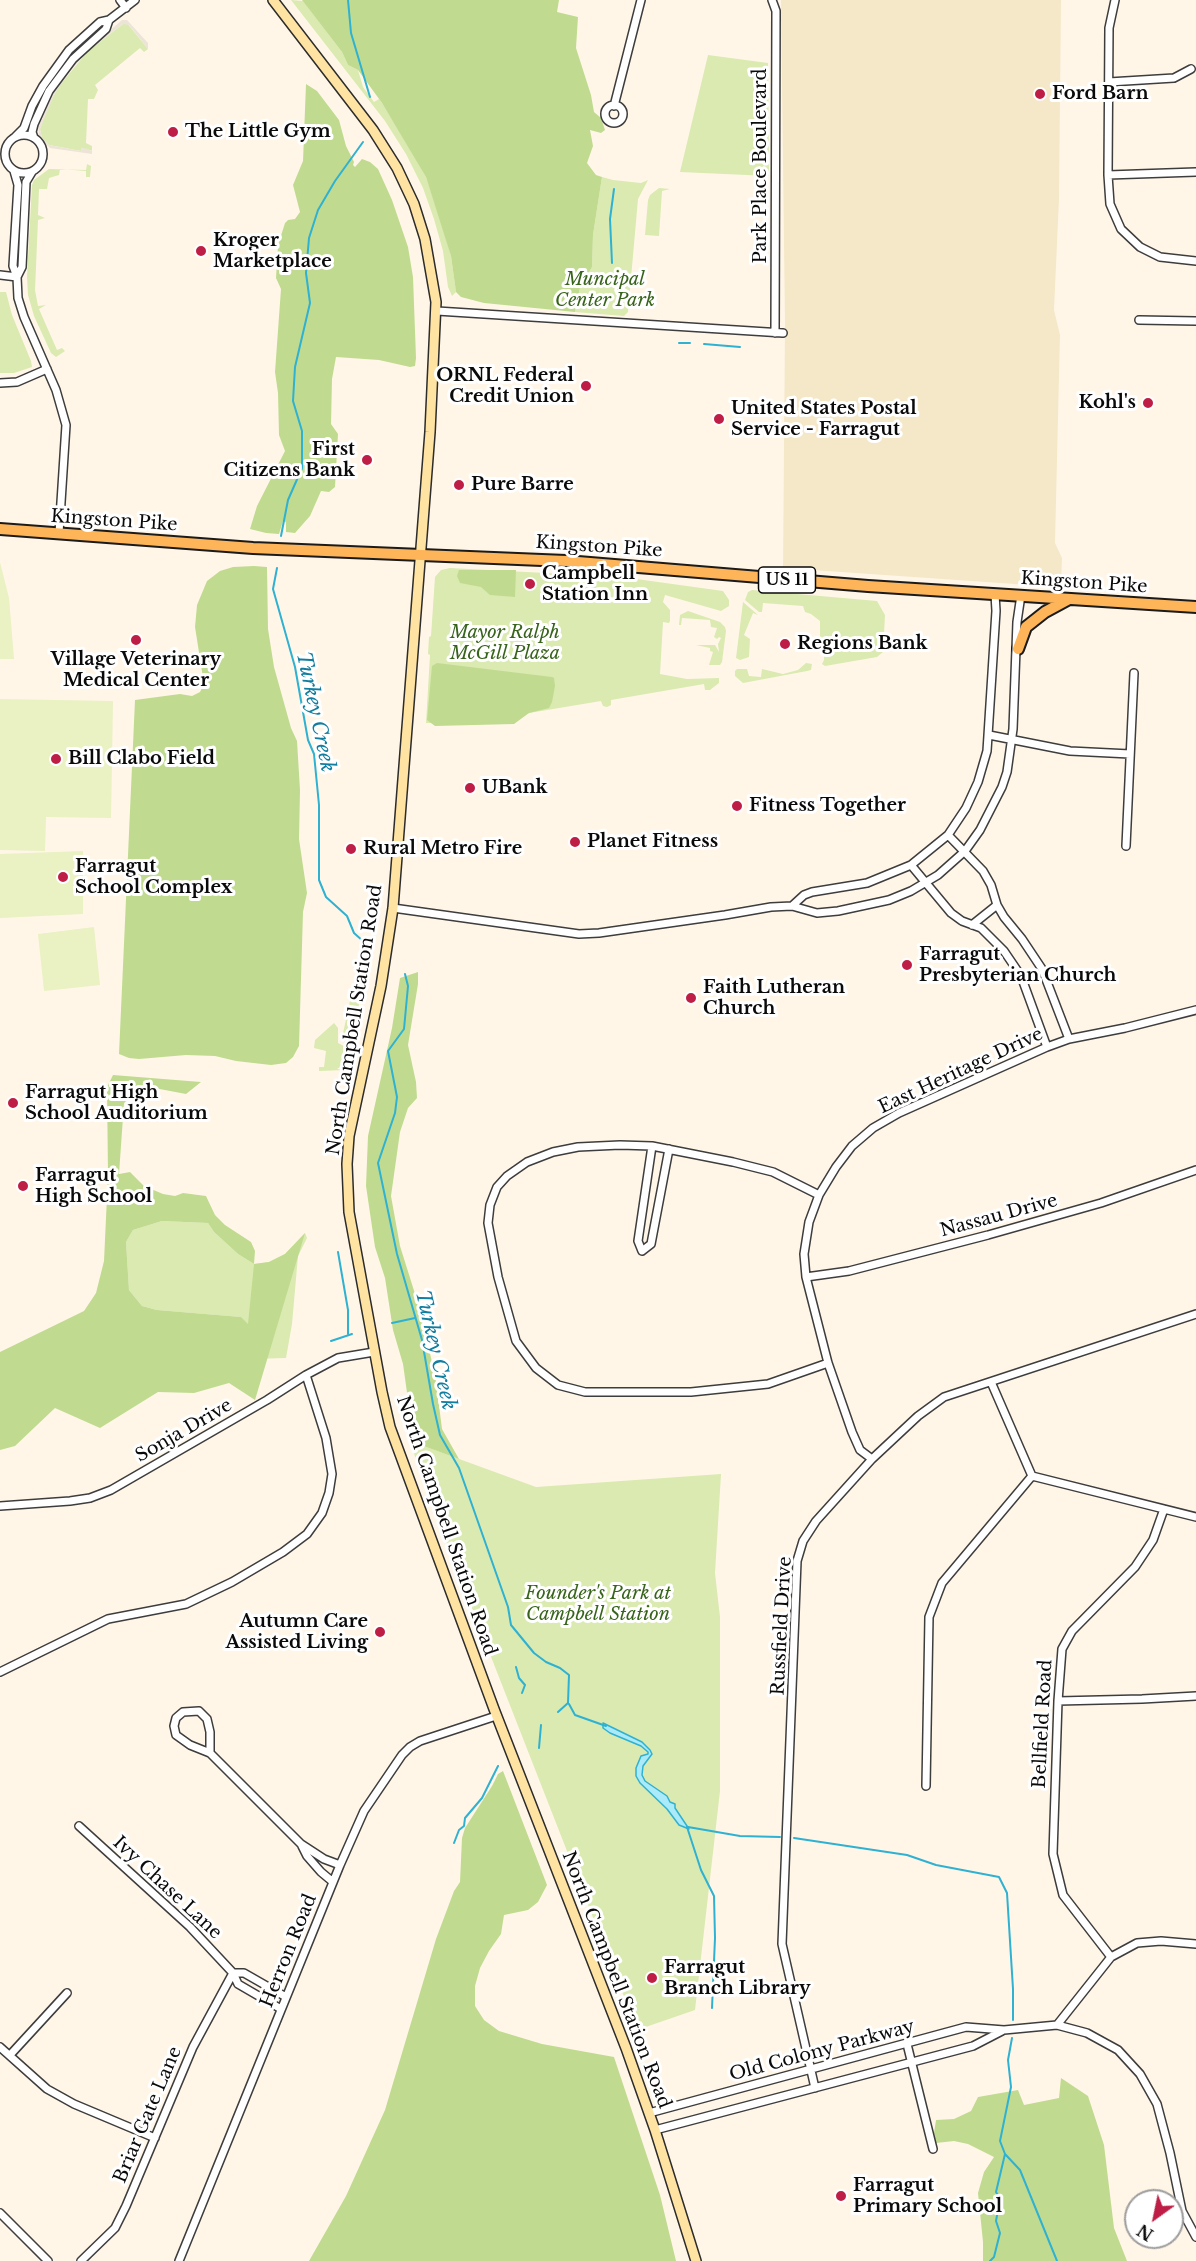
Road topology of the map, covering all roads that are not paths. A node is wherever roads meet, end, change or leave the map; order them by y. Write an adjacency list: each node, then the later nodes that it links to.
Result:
1 (120, 0): 7 (street)
2 (135, 0): 7 (street)
3 (273, 0): 21 (main road, North Campbell Station Road)
4 (641, 0): 11 (street)
5 (772, 0): 21 (street, Park Place Boulevard)
6 (1115, 0): 10 (street)
7 (126, 8): 8 (street)
8 (109, 20): 12 (street); 13 (street)
9 (1191, 69): 10 (street)
10 (1109, 82): 17 (street)
11 (614, 106)
12 (15, 137): 13 (street); 14 (street)
13 (34, 138): 15 (street)
14 (14, 171): 15 (street); 20 (street)
15 (32, 172): 20 (street)
16 (1196, 172): 17 (street)
17 (1108, 175): 18 (street)
18 (1196, 261)
19 (0, 275): 20 (street)
20 (17, 277): 24 (street)
21 (436, 311): 28 (main road, North Campbell Station Road)
22 (1139, 320): 23 (street)
23 (1196, 321)
24 (47, 369): 25 (street); 27 (street)
25 (0, 383)
26 (0, 530): 27 (main road, Kingston Pike / US 11)
27 (59, 533): 28 (main road, Kingston Pike / US 11)
28 (420, 555): 29 (main road, Kingston Pike / US 11); 45 (main road, North Campbell Station Road)
29 (994, 594): 30 (main road, Kingston Pike / US 11); 35 (street)
30 (1021, 595): 31 (main road, Kingston Pike / US 11); 33 (street)
31 (1069, 599): 32 (main road, Kingston Pike / US 11); 33 (main road)
32 (1196, 607)
33 (1018, 649): 36 (street)
34 (1134, 673): 37 (street)
35 (989, 735): 36 (street); 38 (street)
36 (1012, 740): 37 (street); 40 (street)
37 (1130, 754): 39 (street)
38 (948, 835): 40 (street); 41 (street)
39 (1126, 846)
40 (964, 851): 42 (street); 43 (street)
41 (911, 865): 42 (street); 44 (street)
42 (925, 884): 44 (street); 46 (street)
43 (998, 905): 46 (street); 48 (street)
44 (792, 906): 45 (street)
45 (393, 908): 56 (main road, North Campbell Station Road)
46 (972, 925): 49 (street)
47 (1196, 1010): 48 (street, East Heritage Drive)
48 (1069, 1039): 49 (street, East Heritage Drive)
49 (1047, 1047): 53 (street, East Heritage Drive)
50 (652, 1146): 51 (street); 51 (street); 57 (street)
51 (669, 1149): 53 (street)
52 (1196, 1170): 54 (street, Nassau Drive)
53 (819, 1195): 54 (street, East Heritage Drive)
54 (806, 1277): 57 (street, East Heritage Drive)
55 (1196, 1314): 59 (street, Russfield Drive)
56 (374, 1352): 58 (street, Sonja Drive); 68 (main road, North Campbell Station Road)
57 (828, 1363): 60 (street, East Heritage Drive)
58 (306, 1375): 62 (street, Sonja Drive); 65 (street)
59 (990, 1382): 60 (street, Russfield Drive); 61 (street)
60 (872, 1459): 87 (street, Russfield Drive)
61 (1032, 1476): 63 (street); 70 (street)
62 (0, 1506)
63 (1164, 1509): 64 (street); 67 (street, Bellfield Road)
64 (1196, 1517)
65 (0, 1672)
66 (1196, 1696): 67 (street)
67 (1058, 1701): 76 (street, Bellfield Road)
68 (496, 1716): 73 (street, Herron Road); 89 (main road, North Campbell Station Road)
69 (210, 1753): 69 (street); 72 (street)
70 (927, 1786)
71 (79, 1826): 77 (street, Ivy Chase Lane)
72 (301, 1844): 73 (street); 74 (street)
73 (340, 1865): 74 (street, Herron Road)
74 (333, 1882): 79 (street, Herron Road)
75 (1196, 1944): 76 (street)
76 (1111, 1957): 81 (street)
77 (233, 1973): 79 (street, Ivy Chase Lane); 80 (street, Ivy Chase Lane); 91 (street, Briar Gate Lane)
78 (67, 1993): 85 (street)
79 (286, 1997): 80 (street, Herron Road)
80 (281, 2009): 97 (street, Herron Road)
81 (1057, 2025): 82 (street, Old Colony Parkway); 94 (street)
82 (1004, 2030): 83 (street, Old Colony Parkway); 86 (street, Old Colony Parkway)
83 (907, 2044): 86 (street); 87 (street, Old Colony Parkway)
84 (0, 2047): 85 (street)
85 (10, 2055): 91 (street)
86 (911, 2062): 88 (street, Old Colony Parkway); 92 (street)
87 (811, 2068): 88 (street, Russfield Drive); 89 (street, Old Colony Parkway)
88 (815, 2088): 90 (street, Old Colony Parkway)
89 (649, 2113): 90 (main road, North Campbell Station Road)
90 (655, 2130): 98 (main road, North Campbell Station Road)
91 (154, 2138): 96 (street, Briar Gate Lane)
92 (933, 2149)
93 (0, 2213): 95 (street)
94 (1196, 2237)
95 (48, 2261)
96 (81, 2261)
97 (179, 2261)
98 (696, 2261)

